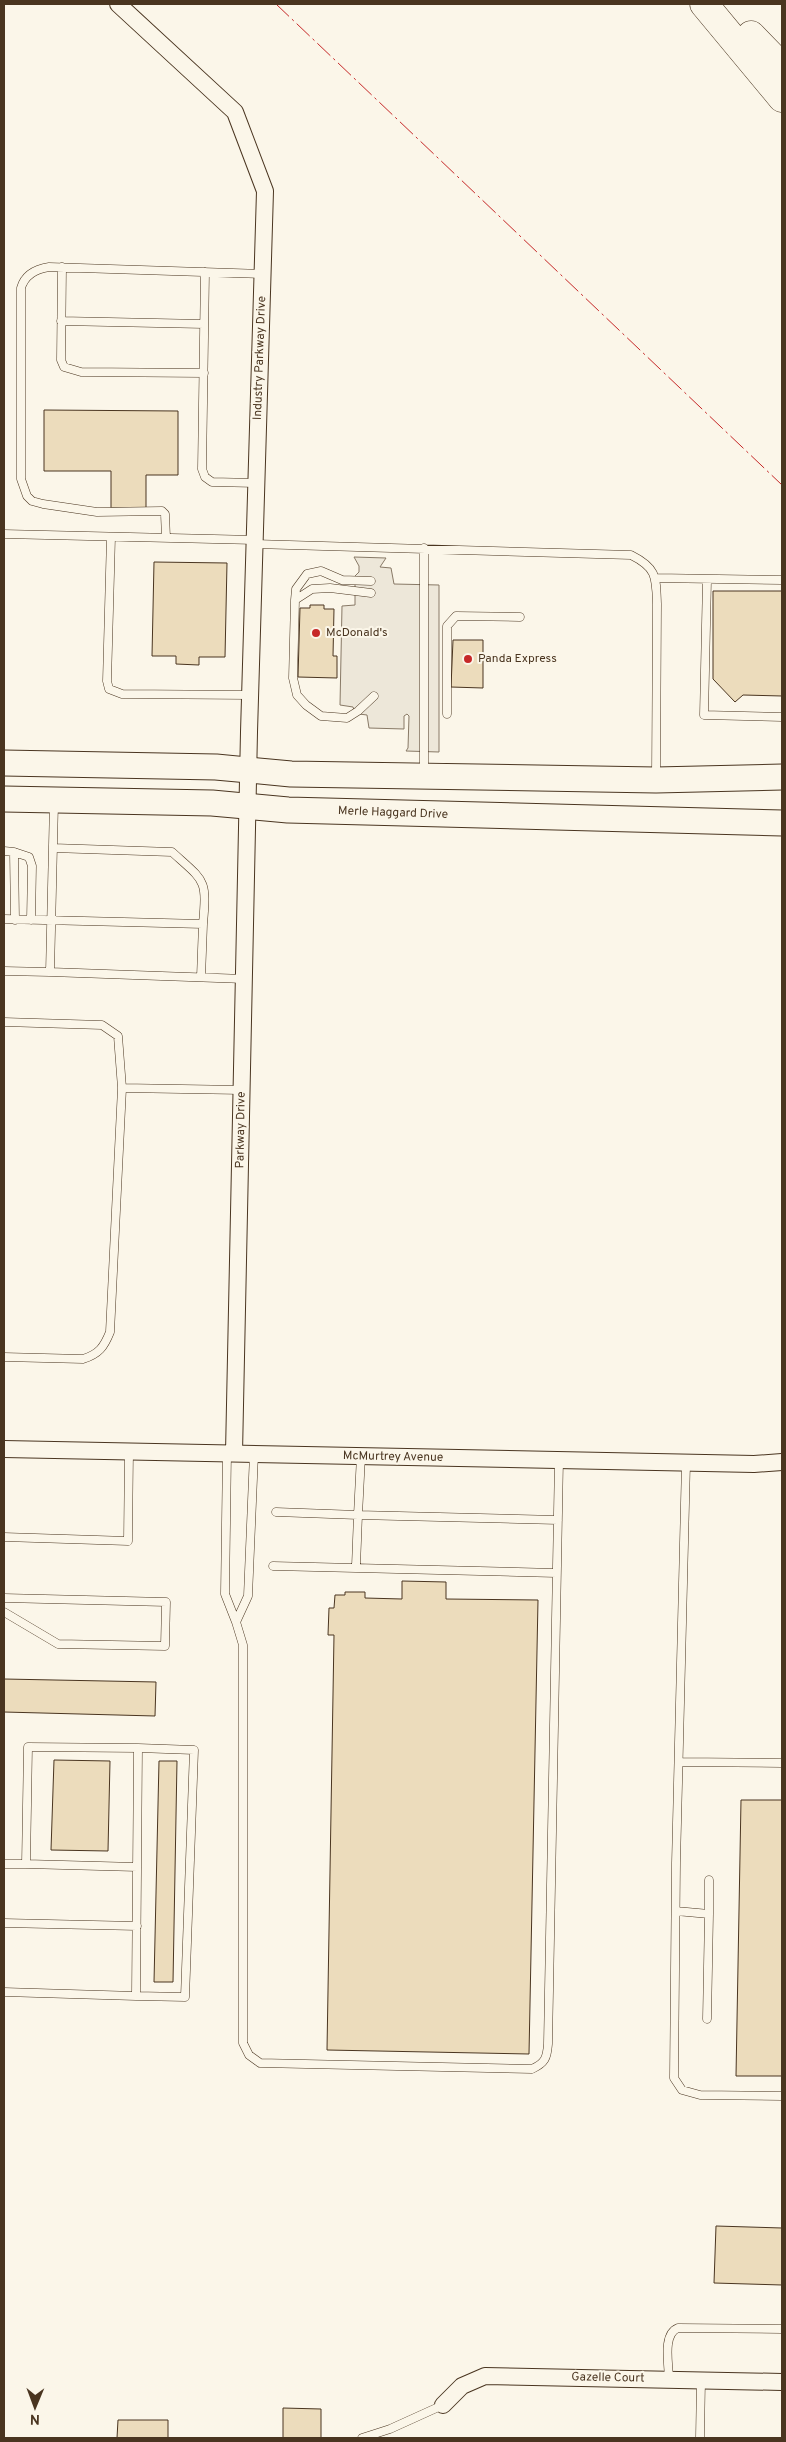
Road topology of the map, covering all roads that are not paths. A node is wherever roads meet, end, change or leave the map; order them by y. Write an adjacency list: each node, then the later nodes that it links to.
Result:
1 (118, 4): 8 (street, Industry Parkway Drive)
2 (704, 4): 5 (highway)
3 (720, 4): 4 (highway)
4 (782, 67)
5 (782, 98)
6 (62, 267): 7 (lane); 9 (lane); 15 (lane)
7 (205, 272): 8 (lane); 10 (lane)
8 (262, 274): 12 (street, Industry Parkway Drive)
9 (61, 321): 10 (lane); 11 (lane)
10 (204, 324): 11 (lane)
11 (204, 373): 12 (lane)
12 (256, 483): 16 (street, Industry Parkway Drive)
13 (4, 534): 14 (lane)
14 (111, 537): 15 (lane); 25 (lane)
15 (166, 538): 16 (lane)
16 (255, 542): 17 (lane); 25 (street, Industry Parkway Drive)
17 (424, 548): 18 (lane); 31 (lane)
18 (656, 578): 19 (lane); 33 (lane)
19 (707, 580): 20 (lane); 28 (lane)
20 (782, 580)
21 (371, 581): 23 (lane)
22 (371, 593): 23 (lane)
23 (295, 600): 26 (lane)
24 (520, 617): 27 (lane)
25 (250, 695): 30 (street, Industry Parkway Drive)
26 (374, 696)
27 (447, 714)
28 (782, 716)
29 (4, 763): 30 (main road)
30 (249, 769): 31 (main road); 36 (street, Industry Parkway Drive)
31 (424, 776): 33 (main road)
32 (782, 777): 33 (main road)
33 (656, 780)
34 (4, 799): 35 (main road, Merle Haggard Drive)
35 (54, 800): 36 (main road, Merle Haggard Drive); 38 (lane)
36 (248, 807): 37 (main road, Merle Haggard Drive); 49 (street, Parkway Drive)
37 (782, 823)
38 (53, 848): 44 (lane); 45 (lane)
39 (4, 851): 40 (lane)
40 (14, 852): 42 (lane); 43 (lane)
41 (4, 919): 42 (lane)
42 (14, 920): 43 (lane)
43 (31, 920): 44 (lane)
44 (52, 920): 45 (lane); 47 (lane)
45 (203, 924): 48 (lane)
46 (4, 971): 47 (lane)
47 (50, 972): 48 (lane)
48 (201, 977): 49 (lane)
49 (245, 979): 52 (street, Parkway Drive)
50 (4, 1022): 51 (lane)
51 (122, 1088): 52 (lane); 53 (lane)
52 (242, 1090): 56 (street, Parkway Drive)
53 (4, 1357)
54 (4, 1449): 55 (street, McMurtrey Avenue)
55 (129, 1450): 56 (street, McMurtrey Avenue); 65 (lane)
56 (231, 1453): 57 (street, McMurtrey Avenue); 71 (lane)
57 (254, 1454): 58 (street, McMurtrey Avenue); 71 (lane)
58 (361, 1456): 59 (street, McMurtrey Avenue); 63 (lane)
59 (559, 1460): 61 (street, McMurtrey Avenue); 64 (lane)
60 (782, 1462): 61 (street, McMurtrey Avenue)
61 (686, 1463): 73 (lane)
62 (276, 1512): 63 (lane)
63 (358, 1515): 64 (lane); 67 (lane)
64 (558, 1520): 68 (lane)
65 (4, 1537)
66 (273, 1566): 67 (lane)
67 (356, 1566): 68 (lane)
68 (556, 1573): 71 (lane)
69 (4, 1598): 70 (lane)
70 (4, 1612)
71 (236, 1622)
72 (138, 1748): 76 (lane); 77 (lane); 84 (lane)
73 (679, 1762): 74 (lane); 79 (lane)
74 (782, 1763)
75 (4, 1864): 76 (lane)
76 (26, 1864): 77 (lane)
77 (137, 1867): 82 (lane)
78 (709, 1880): 80 (lane)
79 (676, 1912): 80 (lane); 86 (lane)
80 (709, 1914): 85 (lane)
81 (4, 1923): 82 (lane)
82 (136, 1926): 84 (lane)
83 (4, 1992): 84 (lane)
84 (136, 1996)
85 (707, 2019)
86 (782, 2096)
87 (782, 2330): 88 (lane)
88 (669, 2380): 89 (street, Gazelle Court); 91 (street, Gazelle Court)
89 (701, 2380): 90 (street, Gazelle Court); 93 (lane)
90 (782, 2382)
91 (443, 2405): 92 (lane)
92 (362, 2438)
93 (700, 2438)

